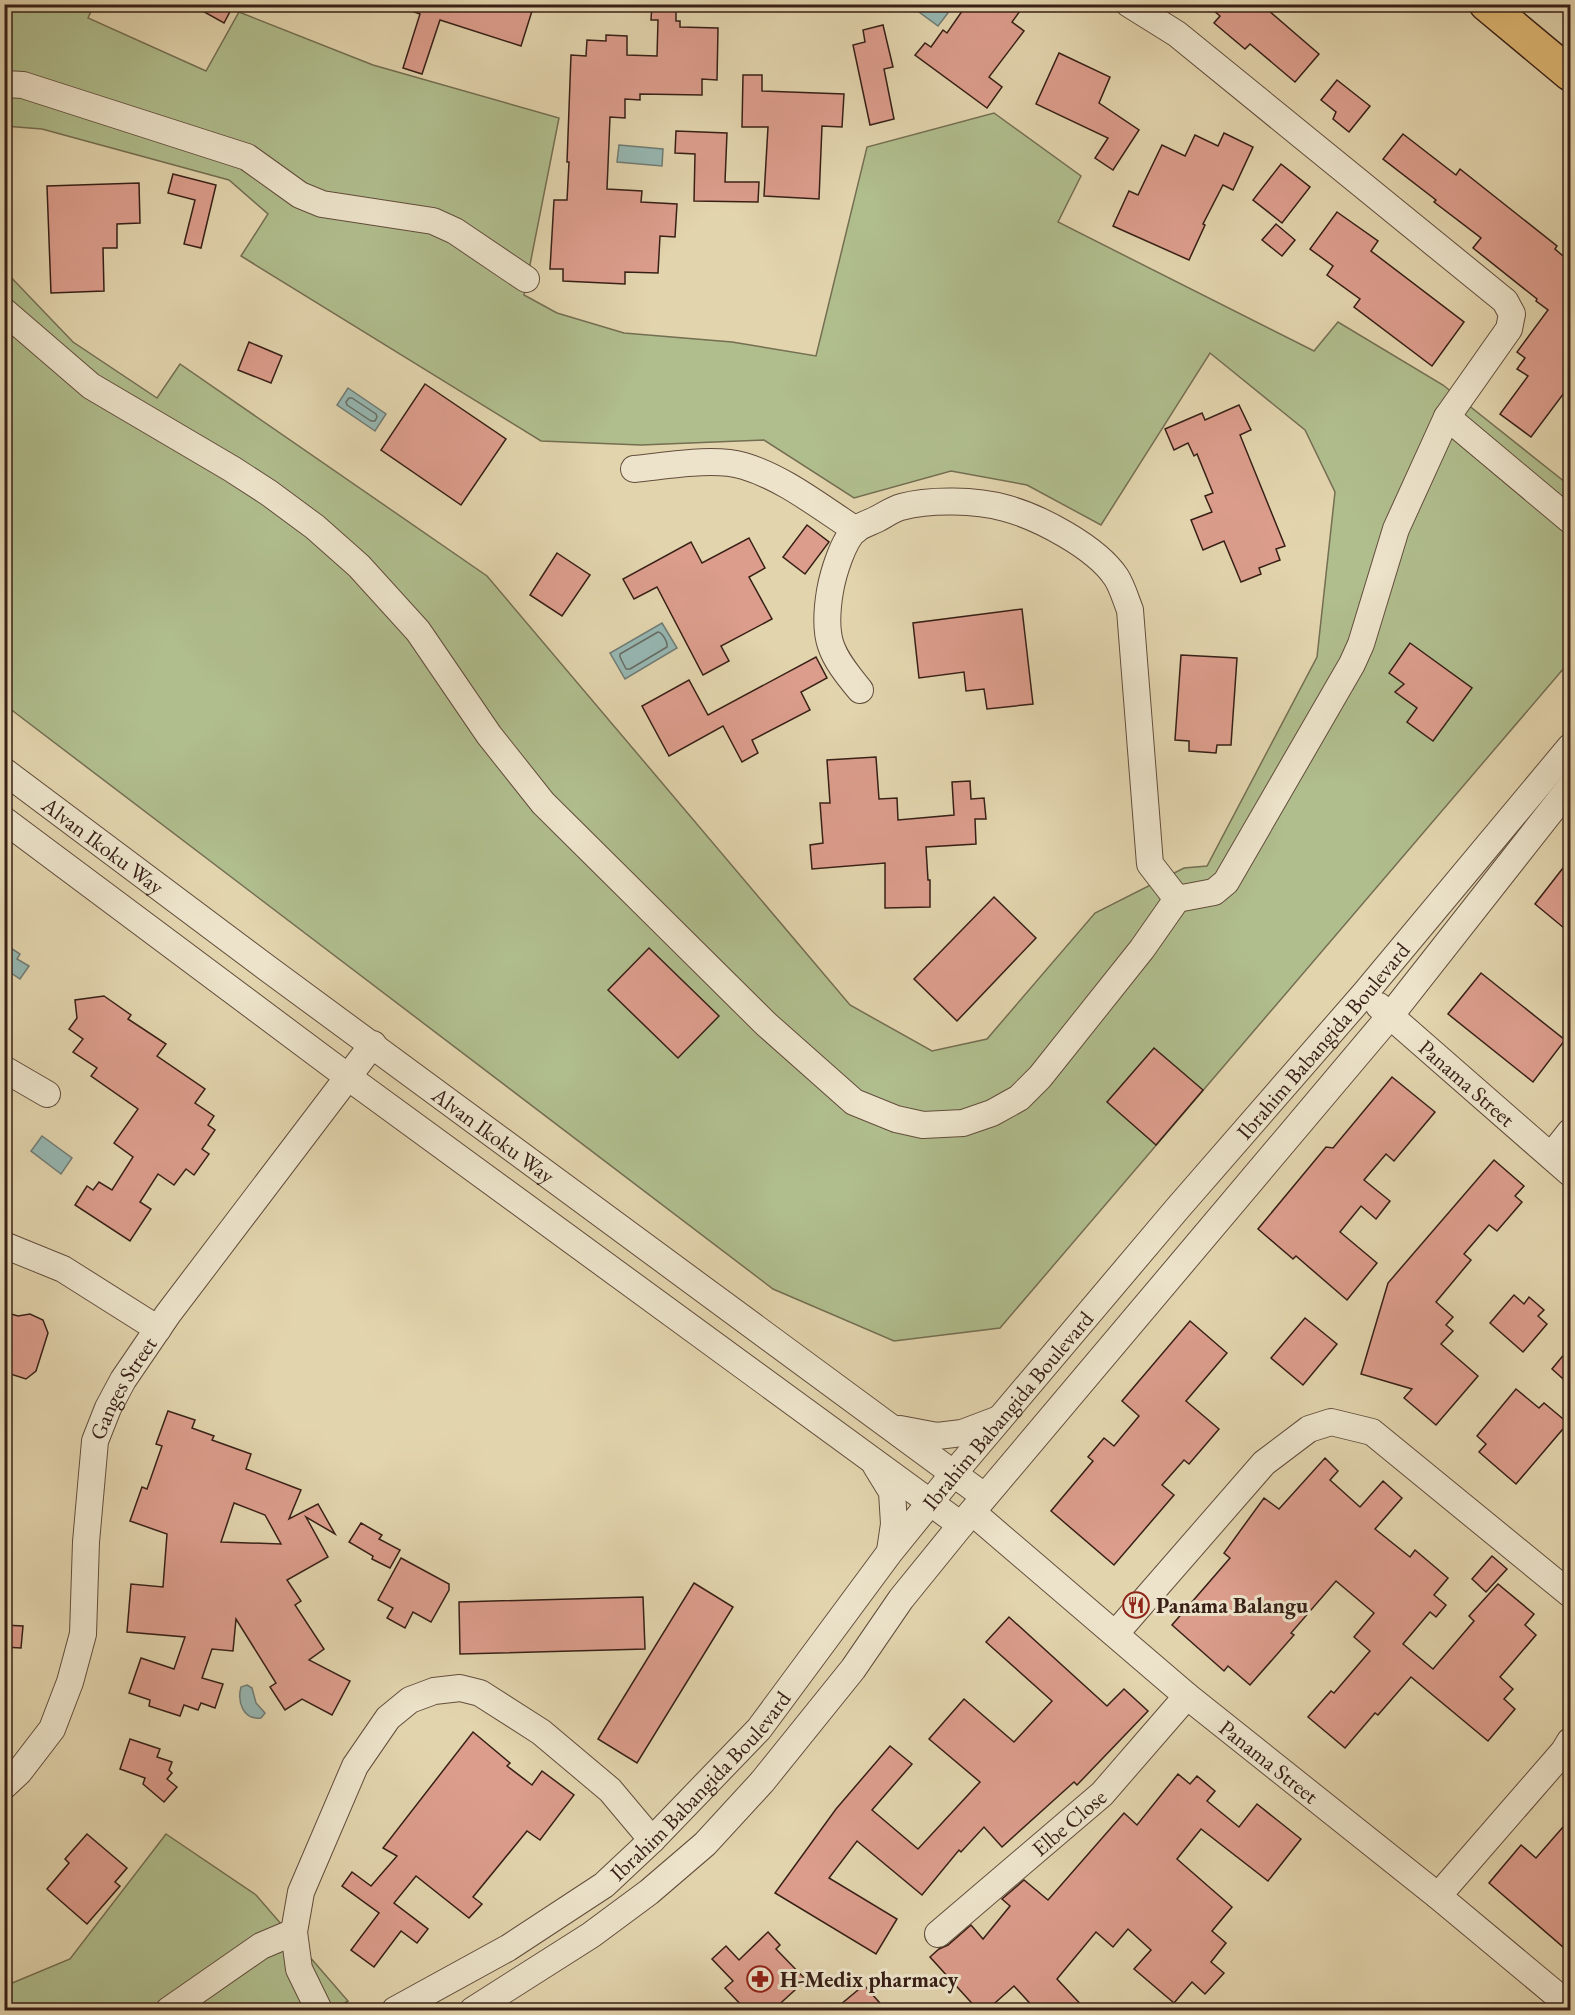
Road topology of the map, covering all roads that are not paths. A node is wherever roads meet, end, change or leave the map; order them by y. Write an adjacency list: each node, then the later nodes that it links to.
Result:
1 (1129, 4): 7 (street)
2 (1490, 7): 3 (highway)
3 (1570, 74)
4 (4, 84): 5 (street)
5 (526, 279)
6 (4, 311): 16 (street)
7 (1447, 417): 9 (street); 16 (street)
8 (634, 469): 10 (street)
9 (1570, 520)
10 (856, 530): 11 (street); 16 (street)
11 (860, 690)
12 (1570, 747): 17 (street, Ibrahim Babangida Boulevard)
13 (4, 771): 19 (street, Alvan Ikoku Way)
14 (1570, 787): 18 (street, Ibrahim Babangida Boulevard)
15 (4, 820): 21 (street, Alvan Ikoku Way)
16 (1177, 899)
17 (1365, 993): 18 (street, Panama Street); 28 (street, Ibrahim Babangida Boulevard)
18 (1390, 1016): 24 (street, Panama Street); 33 (street, Ibrahim Babangida Boulevard)
19 (373, 1044): 21 (street, Ganges Street); 29 (street, Alvan Ikoku Way)
20 (4, 1069): 22 (street)
21 (348, 1077): 27 (street, Ganges Street); 30 (street, Alvan Ikoku Way)
22 (47, 1094)
23 (1570, 1132): 24 (street)
24 (1551, 1156): 25 (street, Panama Street)
25 (1570, 1173)
26 (4, 1245): 27 (street)
27 (158, 1329): 39 (street, Ganges Street)
28 (999, 1419): 29 (street); 31 (street, Ibrahim Babangida Boulevard)
29 (891, 1427): 31 (street, Alvan Ikoku Way)
30 (871, 1458): 32 (street, Alvan Ikoku Way); 34 (street)
31 (954, 1473): 32 (street, Ibrahim Babangida Boulevard); 33 (street, Alvan Ikoku Way)
32 (930, 1502): 33 (street, Alvan Ikoku Way); 34 (street, Ibrahim Babangida Boulevard)
33 (972, 1511): 36 (street, Panama Street); 48 (street, Ibrahim Babangida Boulevard)
34 (890, 1551): 40 (street, Ibrahim Babangida Boulevard)
35 (1570, 1594): 36 (street)
36 (1116, 1633): 37 (street, Panama Street)
37 (1187, 1696): 41 (street, Panama Street); 43 (street, Elbe Close)
38 (1570, 1741): 41 (street)
39 (4, 1786)
40 (652, 1839): 42 (street); 47 (street, Ibrahim Babangida Boulevard)
41 (1438, 1896): 44 (street, Panama Street)
42 (294, 1932): 45 (street); 46 (street)
43 (938, 1934)
44 (1570, 2006)
45 (169, 2010)
46 (318, 2010)
47 (395, 2010)
48 (473, 2010)

